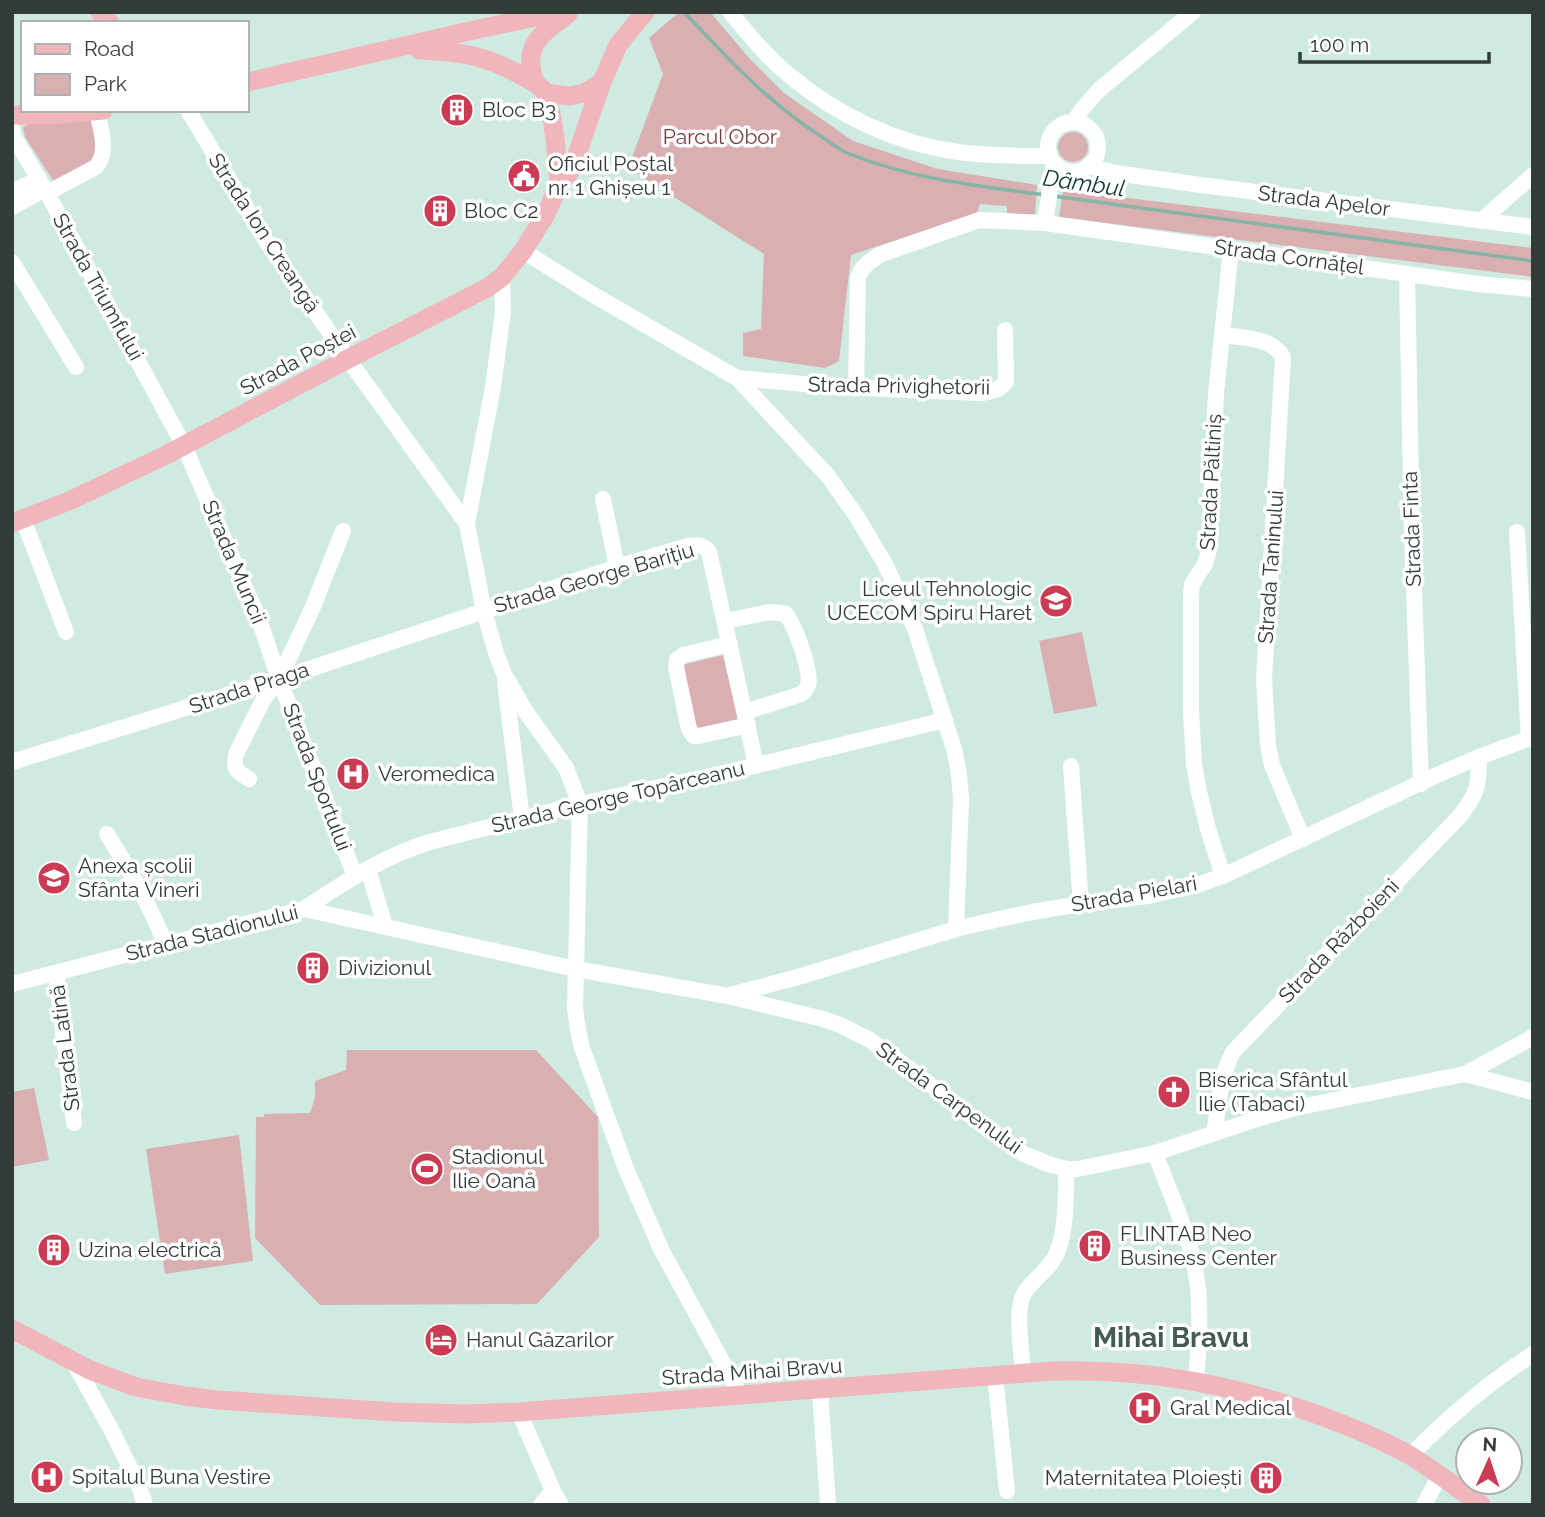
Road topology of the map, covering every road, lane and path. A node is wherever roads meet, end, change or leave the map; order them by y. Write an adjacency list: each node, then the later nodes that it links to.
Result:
1 (560, 12): 6 (main road)
2 (569, 12): 9 (main road, Strada Poștei)
3 (645, 12): 8 (main road, Strada Poștei)
4 (730, 12): 18 (street)
5 (1193, 12): 10 (street)
6 (394, 48): 7 (main road); 9 (main road)
7 (248, 82)
8 (602, 82): 9 (main road); 22 (main road, Strada Poștei)
9 (540, 88): 22 (main road, Strada Poștei)
10 (1100, 89): 15 (street); 17 (street)
11 (88, 112): 14 (main road)
12 (101, 112): 23 (street)
13 (189, 112): 37 (street, Strada Ion Creangă)
14 (12, 115)
15 (1074, 122): 17 (street); 18 (street)
16 (12, 128): 23 (street, Strada Triumfului)
17 (1097, 143): 19 (street); 20 (street)
18 (1051, 153): 19 (street); 26 (street)
19 (1089, 166): 20 (street, Strada Apelor)
20 (1116, 173): 27 (street, Strada Apelor)
21 (1533, 176): 27 (street)
22 (559, 185): 30 (main road, Strada Poștei)
23 (44, 187): 24 (street); 25 (street); 41 (street, Strada Triumfului)
24 (12, 192)
25 (12, 207)
26 (1046, 220): 29 (street, Strada Cornățel); 40 (street, Strada Cornățel)
27 (1480, 221): 28 (street, Strada Apelor)
28 (1533, 227)
29 (1231, 248): 32 (street, Strada Cornățel); 36 (street, Strada Păltiniș)
30 (523, 251): 33 (main road, Strada Poștei); 39 (street)
31 (12, 262): 38 (street)
32 (1407, 274): 34 (street, Strada Cornățel); 62 (street, Strada Finta)
33 (502, 277): 37 (main road, Strada Poștei); 44 (street)
34 (1533, 289)
35 (1005, 330): 40 (street, Strada Privighetorii)
36 (1222, 335): 66 (street, Strada Taninului); 68 (street, Strada Păltiniș)
37 (348, 359): 41 (main road, Strada Poștei); 44 (street, Strada Ion Creangă)
38 (76, 367)
39 (737, 378): 40 (street, Strada Privighetorii); 55 (street)
40 (856, 388)
41 (184, 446): 43 (main road, Strada Poștei); 53 (street, Strada Muncii)
42 (603, 499): 47 (street)
43 (18, 521): 50 (street)
44 (467, 524): 48 (street)
45 (343, 531): 53 (street)
46 (1517, 532): 56 (street)
47 (617, 567): 48 (street, Strada George Barițiu); 49 (street, Strada George Barițiu)
48 (484, 611): 52 (street); 53 (street, Strada Praga)
49 (725, 621): 51 (street); 54 (street)
50 (66, 632)
51 (730, 644): 54 (street); 54 (street)
52 (504, 674): 63 (street); 64 (street)
53 (279, 679): 58 (street, Strada Praga); 61 (street); 67 (street, Strada Sportului)
54 (746, 718): 59 (street)
55 (945, 720): 59 (street, Strada George Topârceanu); 72 (street)
56 (1531, 738): 57 (street, Strada Pielari)
57 (1479, 757): 62 (street, Strada Pielari); 84 (street, Strada Războieni)
58 (12, 762)
59 (756, 765): 63 (street, Strada George Topârceanu)
60 (1071, 766): 69 (street)
61 (249, 779)
62 (1421, 784): 66 (street, Strada Pielari)
63 (580, 804): 64 (street, Strada George Topârceanu); 74 (street)
64 (522, 819): 67 (street, Strada George Topârceanu)
65 (107, 834): 73 (street)
66 (1303, 839): 68 (street, Strada Pielari)
67 (361, 872): 70 (street, Strada George Topârceanu); 71 (street, Strada Sportului)
68 (1223, 876): 69 (street, Strada Pielari)
69 (1081, 904): 72 (street, Strada Pielari)
70 (304, 909): 71 (street, Strada Stadionului); 73 (street, Strada Stadionului)
71 (385, 926): 74 (street, Strada Stadionului)
72 (956, 929): 76 (street, Strada Pielari)
73 (165, 944): 75 (street, Strada Stadionului)
74 (576, 969): 78 (street, Strada Pielari); 94 (street)
75 (56, 973): 77 (street, Strada Stadionului); 83 (street, Strada Latină)
76 (798, 977): 78 (street, Strada Pielari); 79 (street)
77 (12, 984)
78 (727, 996): 79 (street, Strada Carpenului)
79 (799, 1012): 86 (street, Strada Carpenului)
80 (1533, 1037): 81 (street, Strada Carpenului)
81 (1465, 1074): 82 (street); 84 (street, Strada Carpenului)
82 (1533, 1092)
83 (74, 1123)
84 (1214, 1133): 85 (street, Strada Carpenului)
85 (1155, 1153): 86 (street, Strada Carpenului); 92 (street)
86 (1067, 1169): 90 (street)
87 (12, 1329): 89 (main road, Strada Mihai Bravu)
88 (1533, 1354): 96 (street)
89 (73, 1361): 95 (main road, Strada Mihai Bravu); 100 (street)
90 (1023, 1373): 91 (main road, Strada Mihai Bravu); 92 (main road, Strada Mihai Bravu)
91 (995, 1376): 93 (main road, Strada Mihai Bravu); 98 (street)
92 (1196, 1380): 96 (main road, Strada Mihai Bravu)
93 (820, 1390): 94 (main road, Strada Mihai Bravu); 102 (street)
94 (741, 1396): 95 (main road, Strada Mihai Bravu)
95 (519, 1412): 99 (street)
96 (1410, 1456): 97 (main road, Strada Mihai Bravu)
97 (1440, 1475): 103 (street); 104 (main road, Strada Mihai Bravu)
98 (1007, 1491)
99 (557, 1498): 101 (street)
100 (145, 1505)
101 (541, 1505)
102 (828, 1505)
103 (1424, 1505)
104 (1481, 1505)

